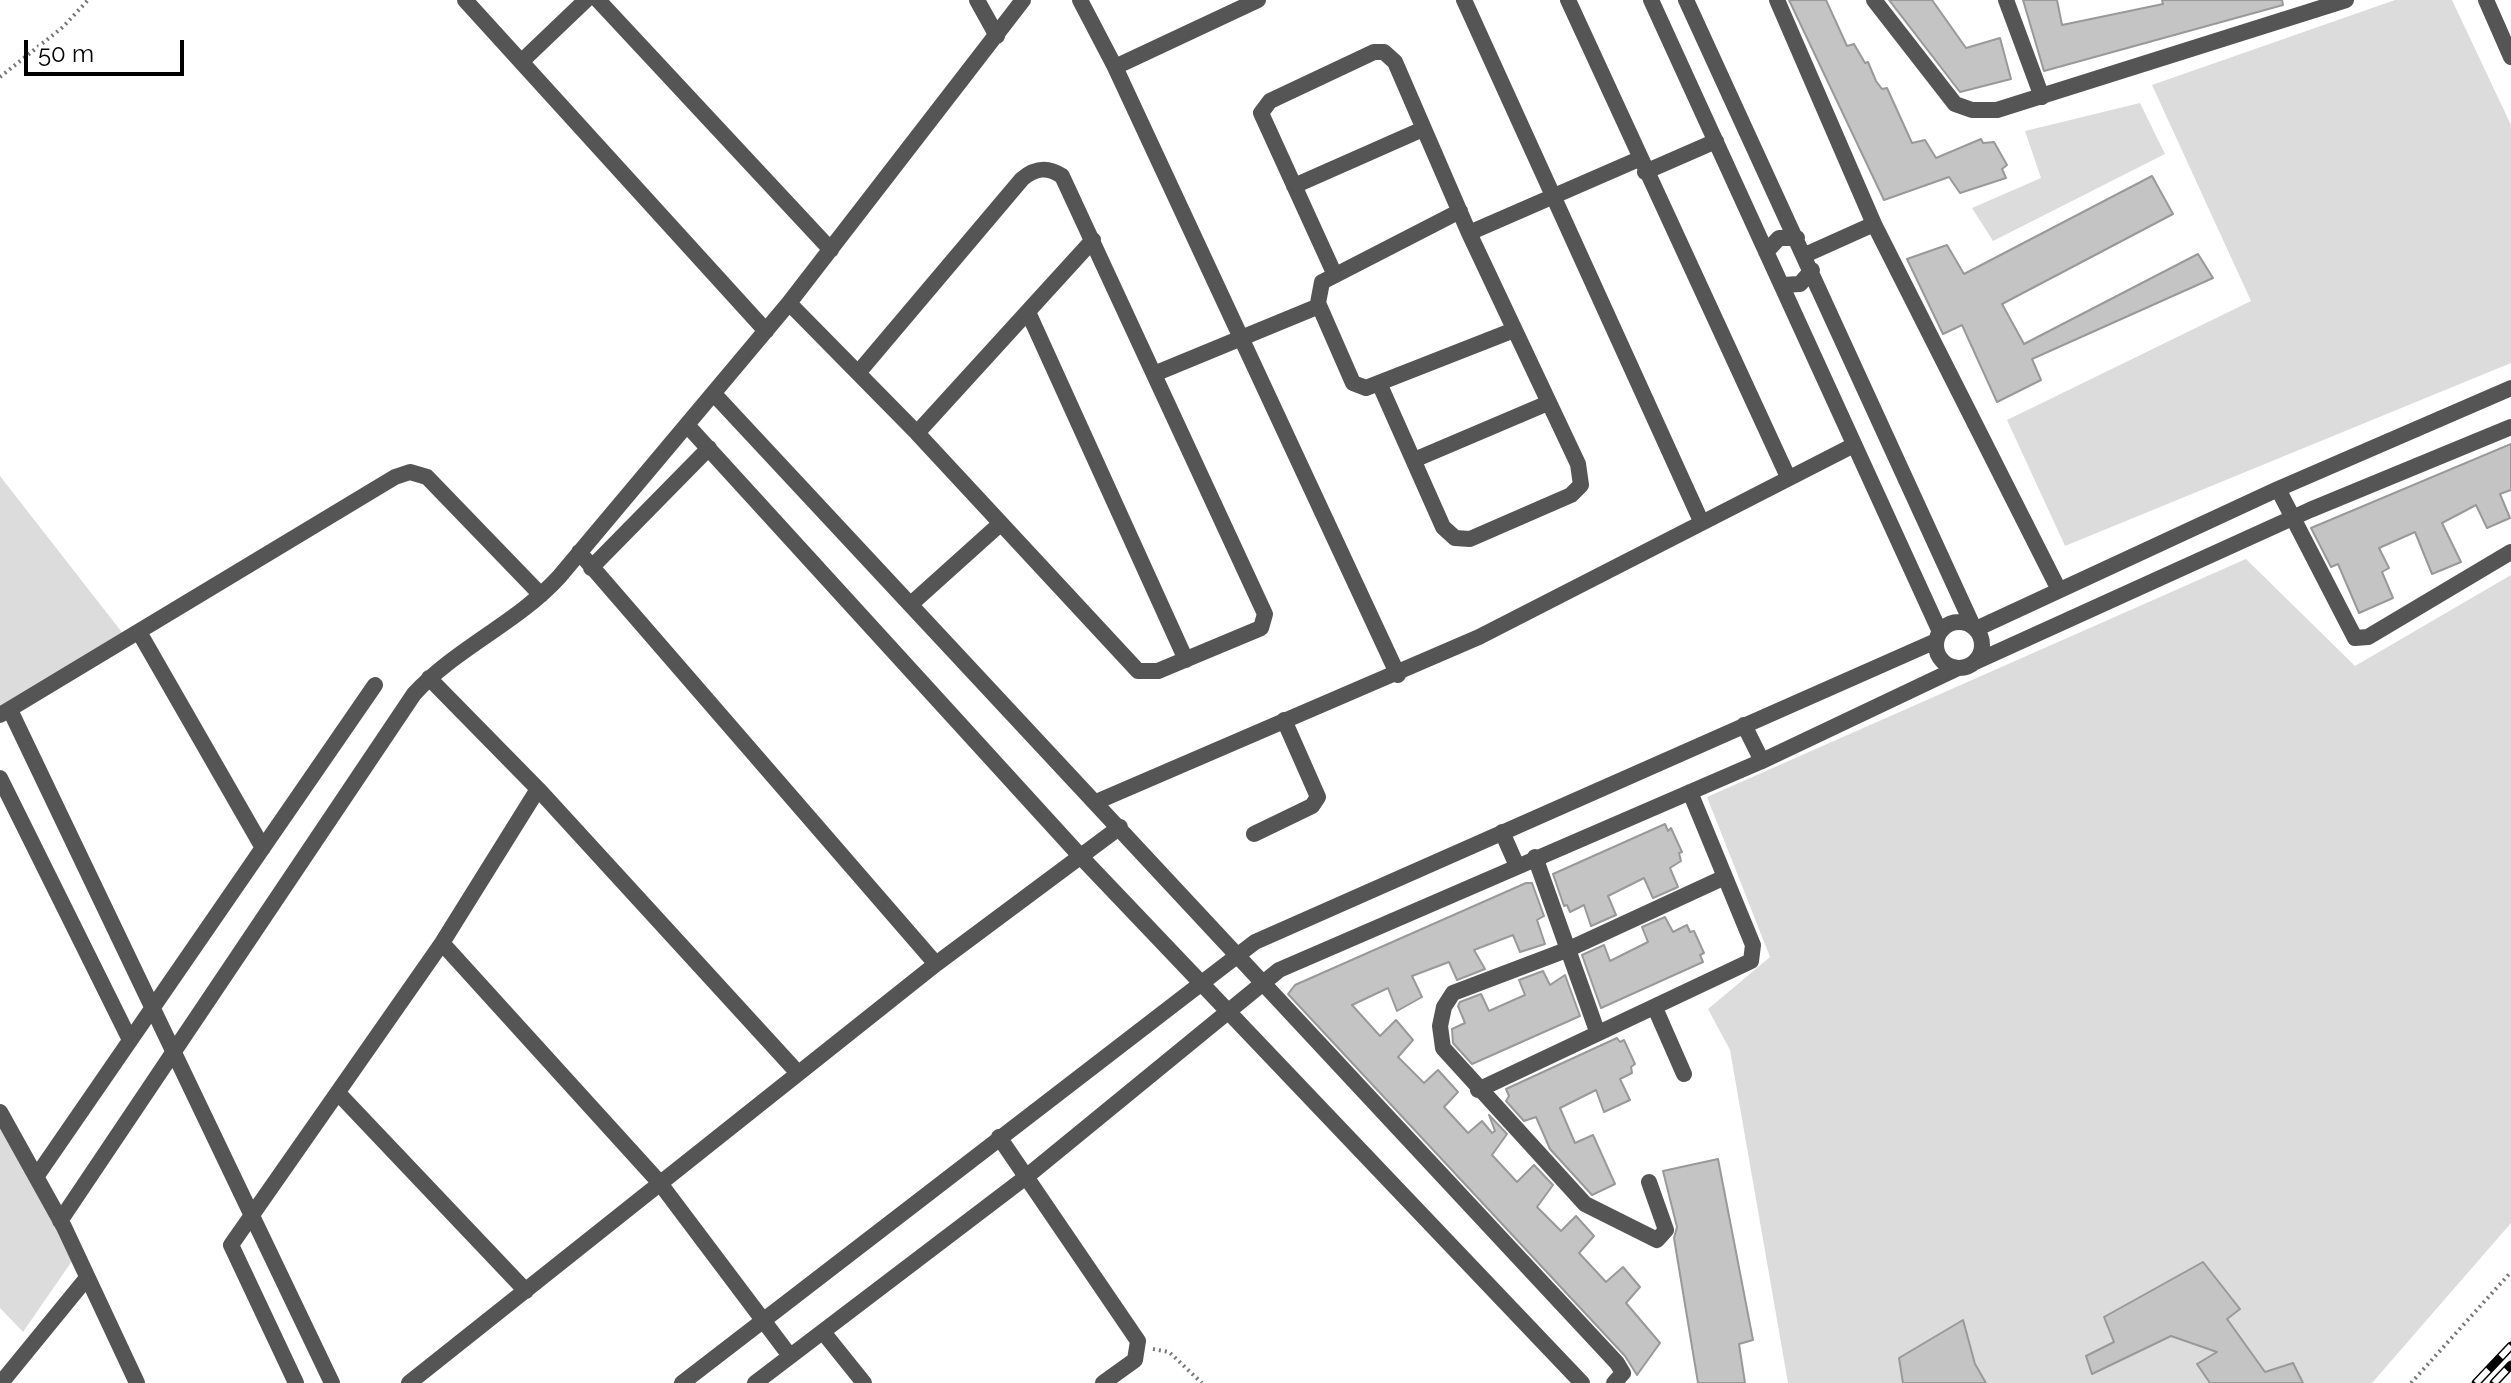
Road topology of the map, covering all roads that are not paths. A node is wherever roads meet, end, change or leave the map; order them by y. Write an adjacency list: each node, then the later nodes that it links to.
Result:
1 (465, 0): 19 (street)
2 (586, 0): 19 (street)
3 (598, 0): 32 (street)
4 (977, 0): 17 (street)
5 (1023, 0): 17 (street)
6 (1080, 0): 20 (street)
7 (1258, 0): 20 (street)
8 (1464, 0): 26 (street)
9 (1568, 0): 24 (street)
10 (1651, 0): 23 (street)
11 (1686, 0): 30 (street)
12 (1777, 0): 28 (street)
13 (1874, 0): 21 (street)
14 (2006, 0): 21 (street)
15 (2346, 0): 21 (street)
16 (2486, 0): 18 (street)
17 (997, 36): 32 (street)
18 (2511, 57)
19 (521, 62): 41 (street)
20 (1115, 67): 42 (street)
21 (2042, 97)
22 (1423, 129): 25 (street); 25 (street); 27 (street)
23 (1716, 141): 24 (street); 33 (street)
24 (1642, 166): 26 (street); 55 (street)
25 (1294, 186): 35 (street)
26 (1553, 197): 29 (street); 58 (street)
27 (1460, 211): 29 (street); 35 (street)
28 (1874, 224): 34 (street); 63 (street)
29 (1469, 233): 40 (street)
30 (1797, 238): 33 (street); 34 (street)
31 (1093, 240): 39 (street); 43 (street); 44 (street)
32 (831, 250): 37 (street)
33 (1766, 252): 36 (street)
34 (1809, 263): 36 (street); 66 (street)
35 (1334, 273): 38 (street)
36 (1782, 285): 52 (street)
37 (789, 303): 41 (street); 43 (street)
38 (1319, 306): 42 (street); 45 (street)
39 (1028, 312): 51 (street); 69 (street)
40 (1514, 330): 45 (street); 48 (street)
41 (766, 331): 47 (street)
42 (1242, 340): 44 (street); 71 (street)
43 (858, 373): 51 (street)
44 (1154, 374): 69 (street)
45 (1379, 383): 54 (street)
46 (2511, 388): 56 (street)
47 (714, 394): 49 (street); 65 (street)
48 (1548, 403): 54 (street); 54 (street)
49 (687, 425): 53 (street); 60 (street)
50 (2511, 427): 57 (street)
51 (917, 433): 59 (street)
52 (1854, 445): 55 (street); 68 (street)
53 (709, 448): 62 (street); 87 (street)
54 (1414, 460)
55 (1788, 477): 58 (street)
56 (2278, 489): 57 (street); 63 (street)
57 (2291, 519): 61 (street); 70 (street)
58 (1701, 521): 71 (street)
59 (1000, 524): 65 (street); 69 (street)
60 (579, 552): 62 (street); 64 (street)
61 (2511, 552)
62 (591, 568): 93 (street)
63 (2059, 590): 66 (street)
64 (541, 595): 67 (street); 72 (street)
65 (911, 604): 81 (street)
66 (1974, 628): 68 (street); 70 (street)
67 (139, 632): 74 (street); 85 (street)
68 (1938, 637): 70 (street); 76 (street)
69 (1186, 660)
70 (1965, 666): 77 (street)
71 (1398, 675): 75 (street)
72 (429, 678): 79 (street); 101 (street)
73 (375, 685): 85 (street)
74 (5, 712): 96 (street)
75 (1284, 720): 81 (street); 84 (street)
76 (1744, 725): 77 (street); 83 (street)
77 (1762, 761): 80 (street)
78 (0, 778): 100 (street)
79 (538, 789): 90 (street); 102 (street)
80 (1690, 792): 86 (street); 89 (street)
81 (1096, 802): 82 (street)
82 (1120, 827): 87 (street); 92 (street)
83 (1502, 832): 88 (street); 92 (street)
84 (1254, 834)
85 (263, 848): 96 (street)
86 (1535, 857): 88 (street); 91 (street)
87 (1082, 858): 93 (street); 94 (street)
88 (1517, 866): 95 (street)
89 (1725, 877): 91 (street); 97 (street)
90 (442, 943): 105 (street); 110 (street)
91 (1569, 949): 99 (street); 104 (street)
92 (1235, 955): 94 (street); 95 (street)
93 (936, 964): 102 (street)
94 (1201, 982): 98 (street); 107 (street)
95 (1261, 984): 98 (street); 129 (street)
96 (152, 1008): 100 (street); 101 (street)
97 (1655, 1008): 99 (street); 103 (street)
98 (1229, 1011): 109 (street); 128 (street)
99 (1597, 1031): 104 (street)
100 (130, 1040): 108 (street)
101 (176, 1054): 112 (street); 113 (street)
102 (798, 1073): 110 (street)
103 (1684, 1074)
104 (1478, 1090): 111 (street)
105 (339, 1094): 112 (street); 115 (street)
106 (0, 1112): 108 (street)
107 (999, 1137): 109 (street); 116 (street)
108 (36, 1177): 113 (street)
109 (1026, 1177): 117 (street); 127 (street)
110 (659, 1182): 115 (street); 116 (street)
111 (1649, 1182)
112 (252, 1217): 121 (street); 122 (street)
113 (60, 1221): 114 (street)
114 (86, 1279): 119 (street); 120 (street)
115 (526, 1291): 123 (street)
116 (763, 1319): 118 (street); 124 (street)
117 (823, 1332): 118 (street); 126 (street)
118 (790, 1356): 125 (street)
119 (1, 1383)
120 (137, 1383)
121 (296, 1383)
122 (332, 1383)
123 (409, 1383)
124 (682, 1383)
125 (755, 1383)
126 (864, 1383)
127 (1103, 1383)
128 (1582, 1383)
129 (1614, 1383)

